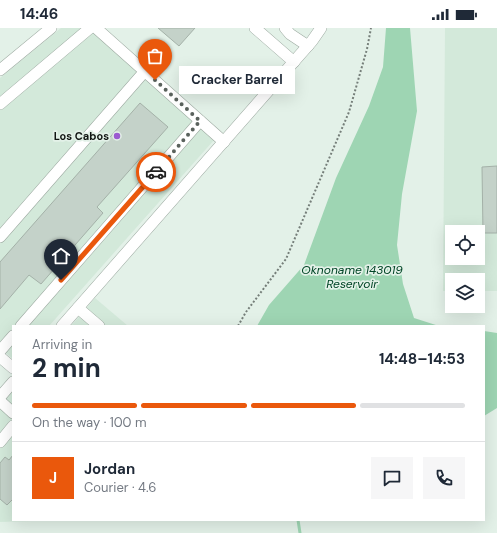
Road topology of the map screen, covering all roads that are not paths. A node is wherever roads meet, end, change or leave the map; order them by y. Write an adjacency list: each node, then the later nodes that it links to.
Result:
1 (51, 28): 9 (street)
2 (90, 28): 11 (street)
3 (255, 28): 8 (street)
4 (285, 28): 7 (street)
5 (321, 28): 7 (street)
6 (100, 29): 10 (street)
7 (308, 46): 8 (street)
8 (294, 62): 13 (street)
9 (0, 70)
10 (145, 71): 12 (street); 14 (street)
11 (0, 104)
12 (200, 121): 13 (street); 16 (street)
13 (224, 142): 15 (street)
14 (0, 237)
15 (78, 308): 17 (street); 18 (street)
16 (22, 325)
17 (63, 325)
18 (97, 325)
19 (12, 337): 20 (street)
20 (0, 350)
21 (0, 356): 22 (street)
22 (12, 367)
23 (12, 383): 24 (street)
24 (0, 397)
25 (0, 401): 26 (street)
26 (12, 412)
27 (12, 427): 28 (street)
28 (0, 442)

